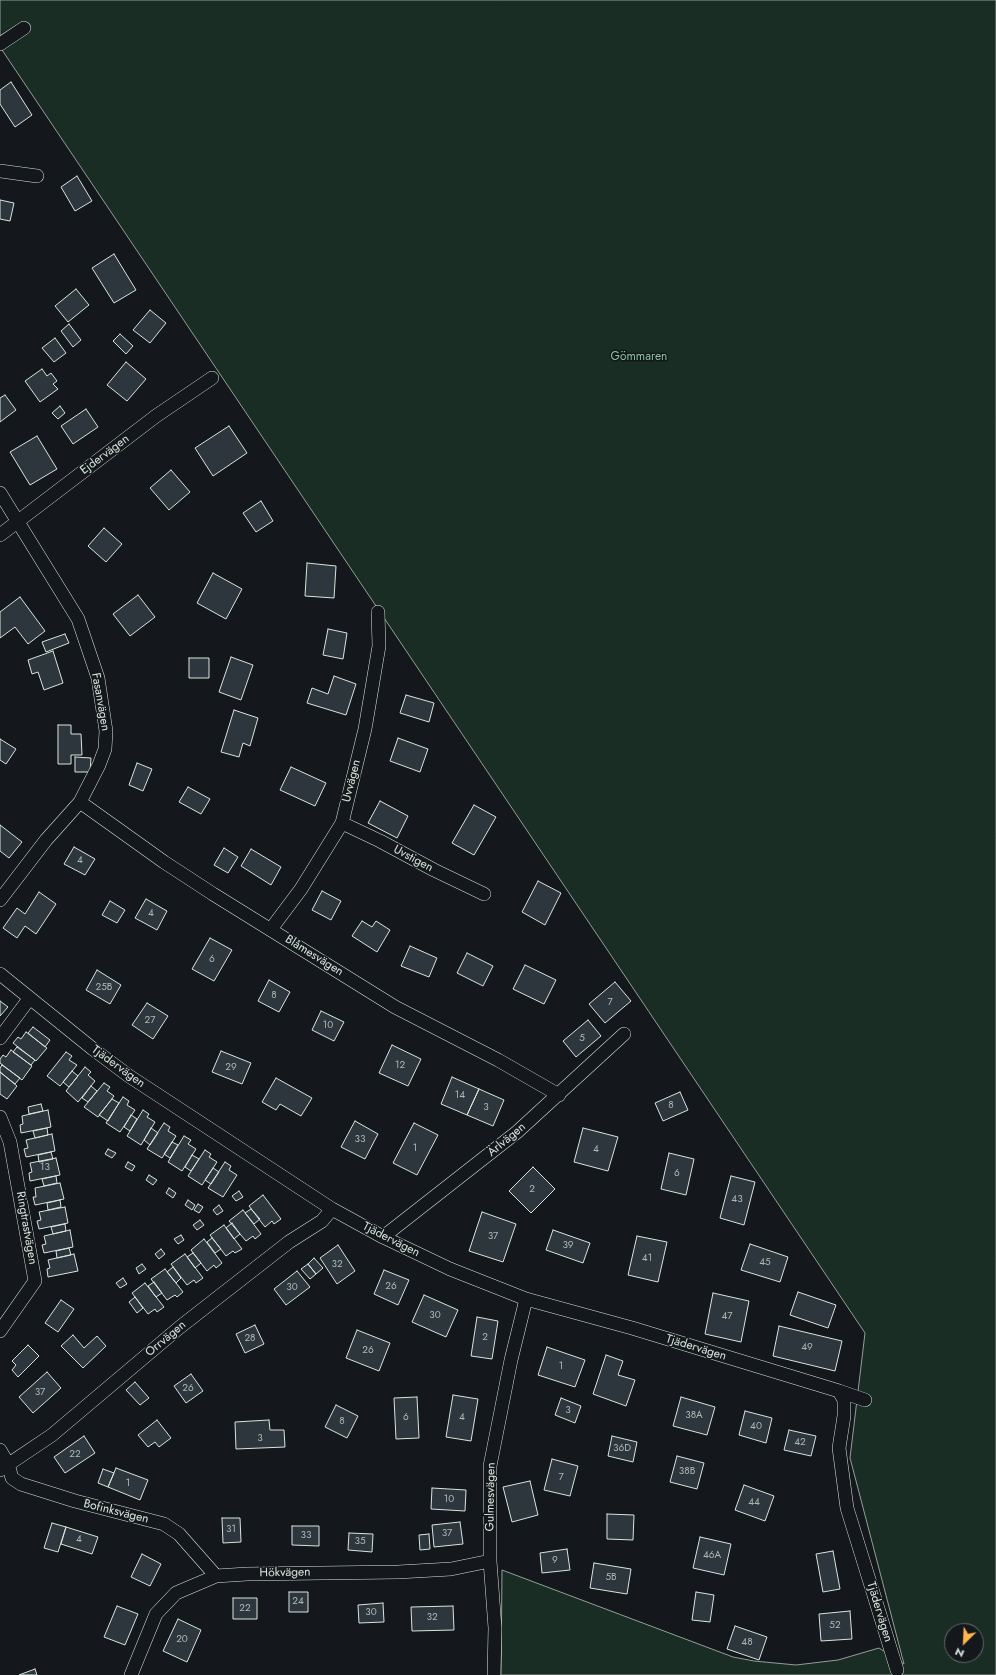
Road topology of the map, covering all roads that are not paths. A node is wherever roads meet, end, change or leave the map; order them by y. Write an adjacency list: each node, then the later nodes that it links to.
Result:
1 (24, 28): 2 (street)
2 (0, 44)
3 (0, 171): 4 (street)
4 (38, 176)
5 (212, 378): 7 (street, Ejdervägen)
6 (0, 493): 7 (street, Fasanvägen)
7 (19, 522): 8 (street, Ejdervägen); 10 (street, Fasanvägen)
8 (0, 535)
9 (378, 612): 11 (street, Uvvägen)
10 (80, 802): 13 (street, Fasanvägen); 14 (street, Blåmesvägen)
11 (342, 822): 12 (street, Uvstigen); 14 (street, Uvvägen)
12 (484, 894)
13 (0, 900)
14 (271, 930): 19 (street, Blåmesvägen)
15 (0, 974): 16 (street, Tjädervägen)
16 (30, 999): 18 (street); 21 (street, Tjädervägen)
17 (624, 1034): 19 (street, Ärlvägen)
18 (0, 1038)
19 (559, 1095): 22 (street, Ärlvägen)
20 (0, 1117): 24 (street, Ringtrastvägen)
21 (332, 1209): 22 (street, Tjädervägen); 28 (street, Orrvägen)
22 (383, 1238): 23 (street, Tjädervägen)
23 (526, 1299): 25 (street, Tjädervägen); 29 (street, Gulmesvägen)
24 (0, 1331)
25 (839, 1391): 26 (street, Tjädervägen); 31 (street, Tjädervägen)
26 (865, 1400)
27 (0, 1450): 28 (street, Bofinksvägen)
28 (4, 1467): 30 (street, Bofinksvägen)
29 (490, 1562): 30 (street, Hökvägen); 33 (street, Gulmesvägen)
30 (216, 1576): 32 (street, Hökvägen)
31 (897, 1670)
32 (131, 1675)
33 (494, 1675)

